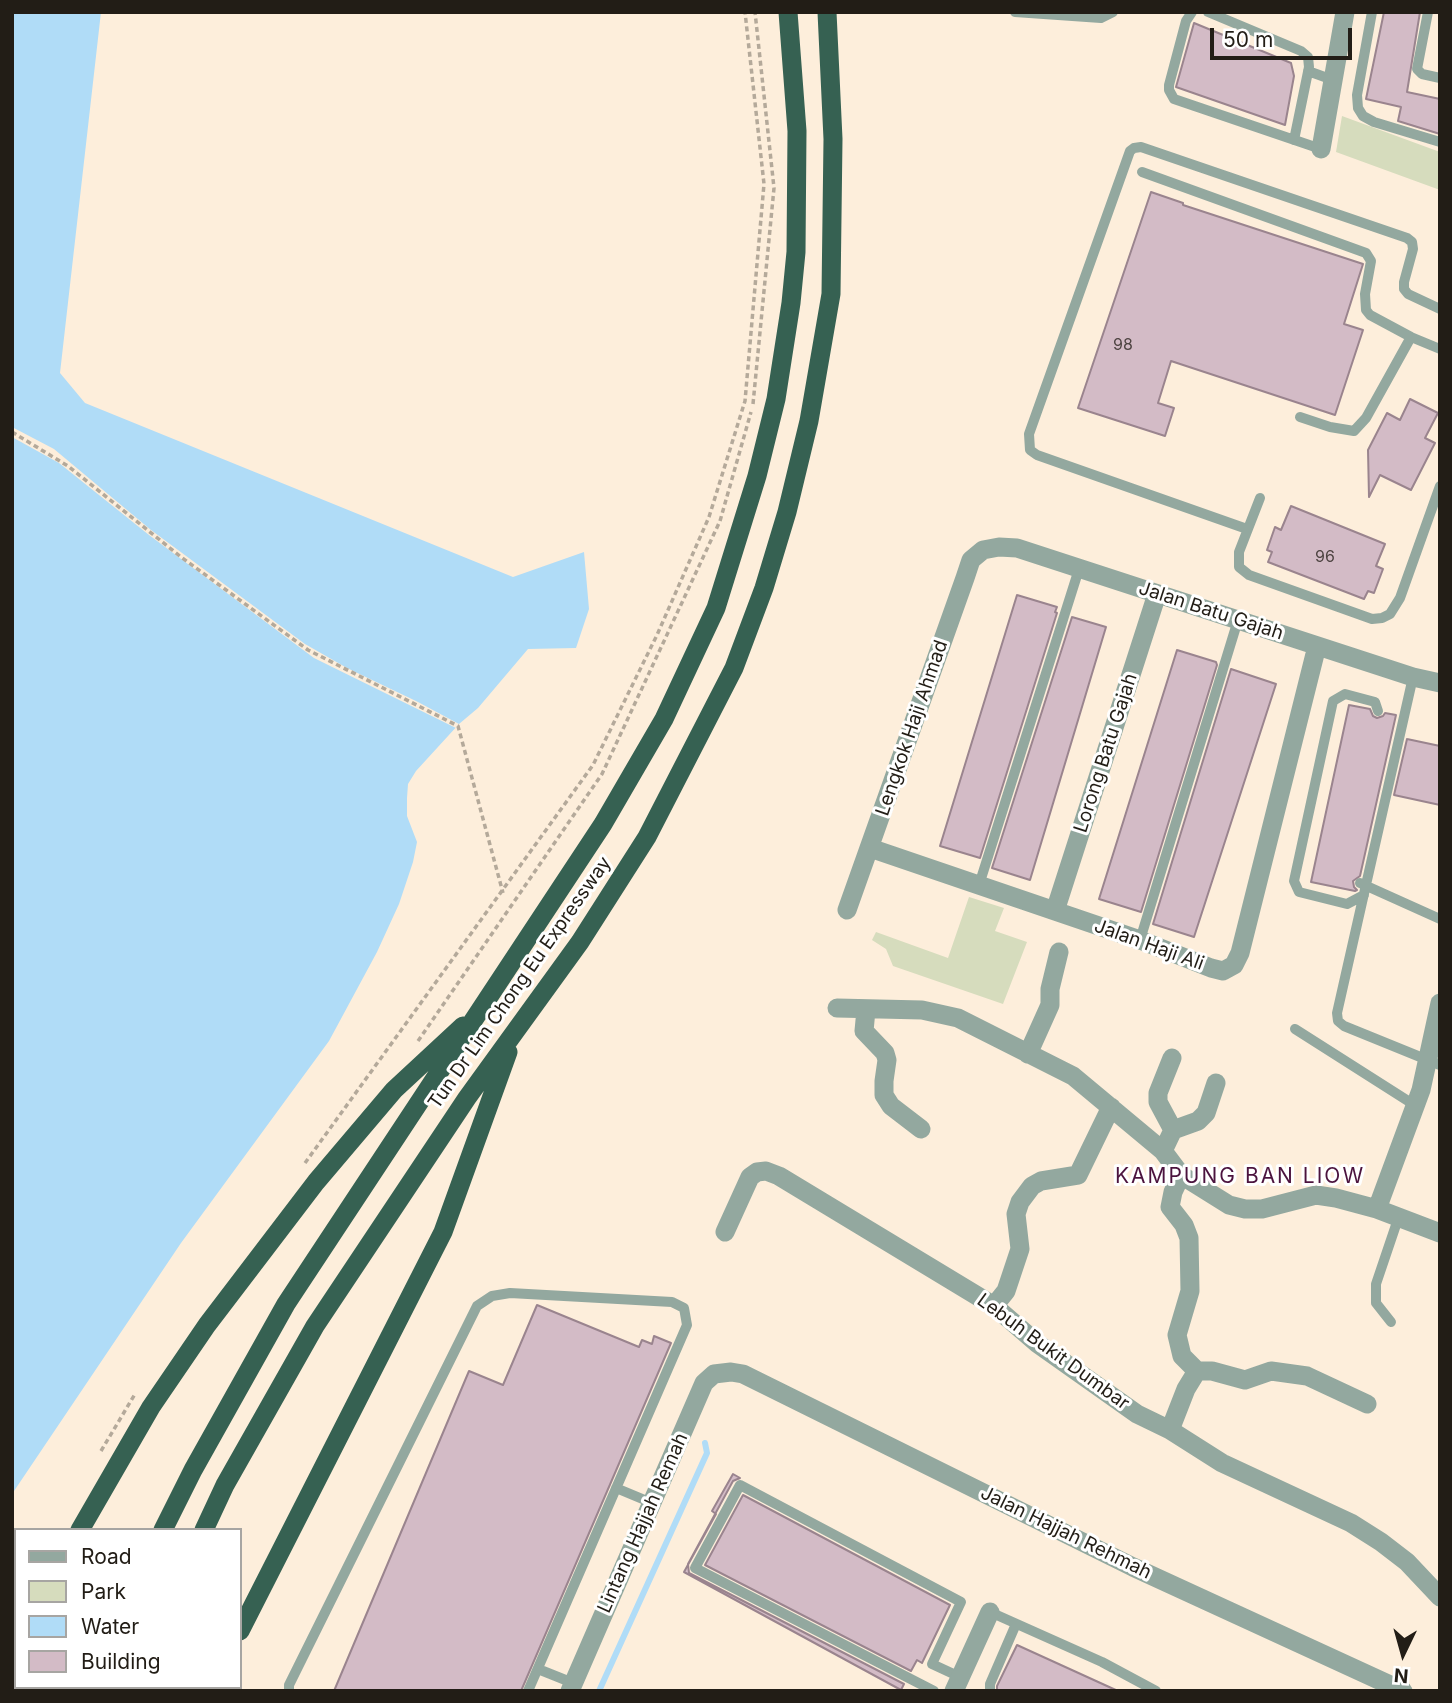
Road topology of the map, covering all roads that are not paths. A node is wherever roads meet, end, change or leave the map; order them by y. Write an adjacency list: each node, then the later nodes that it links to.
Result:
1 (788, 12): 41 (highway, Tun Dr Lim Chong Eu Expressway)
2 (827, 12): 44 (highway, Tun Dr Lim Chong Eu Expressway)
3 (1016, 12): 4 (lane)
4 (1113, 12)
5 (1192, 12): 13 (lane)
6 (1208, 12): 10 (lane)
7 (1345, 12): 12 (street)
8 (1372, 12): 14 (lane)
9 (1428, 12): 11 (lane)
10 (1308, 71): 12 (lane); 13 (lane)
11 (1440, 78)
12 (1333, 80): 15 (street)
13 (1294, 140): 15 (lane)
14 (1440, 142)
15 (1321, 149)
16 (1142, 172): 18 (lane)
17 (1440, 309): 23 (lane)
18 (1411, 337): 19 (lane); 20 (lane)
19 (1440, 349)
20 (1300, 417)
21 (1440, 486): 23 (lane)
22 (1260, 498): 23 (lane)
23 (1247, 529)
24 (982, 550): 25 (street, Jalan Batu Gajah); 32 (street, Lengkok Haji Ahmad)
25 (1079, 569): 26 (street, Jalan Batu Gajah); 33 (lane)
26 (1157, 594): 27 (street, Jalan Batu Gajah); 36 (street, Lorong Batu Gajah)
27 (1238, 620): 28 (street, Jalan Batu Gajah); 38 (lane)
28 (1317, 646): 29 (street, Jalan Batu Gajah); 38 (street, Jalan Haji Ali)
29 (1413, 677): 30 (street, Jalan Batu Gajah); 34 (lane)
30 (1440, 683)
31 (1378, 711): 34 (lane)
32 (870, 849): 33 (street, Jalan Haji Ali); 35 (street, Lengkok Haji Ahmad)
33 (979, 885): 36 (street, Jalan Haji Ali)
34 (1363, 888): 37 (lane); 48 (lane)
35 (847, 910)
36 (1055, 912): 38 (street, Jalan Haji Ali)
37 (1440, 919)
38 (1140, 940)
39 (1059, 952): 46 (street)
40 (1440, 1003): 48 (street)
41 (485, 1005): 68 (highway); 69 (highway, Tun Dr Lim Chong Eu Expressway)
42 (837, 1008): 43 (street)
43 (866, 1010): 46 (street); 52 (street)
44 (516, 1029): 70 (highway, Tun Dr Lim Chong Eu Expressway); 74 (highway)
45 (1295, 1029): 50 (lane)
46 (1028, 1054): 51 (street)
47 (1172, 1058): 53 (street)
48 (1434, 1063): 50 (street)
49 (1216, 1083): 53 (street)
50 (1416, 1106): 56 (street)
51 (1111, 1107): 54 (street); 60 (street)
52 (921, 1129)
53 (1173, 1130): 54 (street)
54 (1163, 1151): 55 (street)
55 (1181, 1175): 56 (street); 62 (street)
56 (1377, 1209): 57 (street)
57 (1399, 1216): 59 (street); 61 (lane)
58 (725, 1233): 60 (street, Lebuh Bukit Dumbar)
59 (1440, 1233)
60 (994, 1306): 65 (street, Lebuh Bukit Dumbar)
61 (1391, 1322)
62 (1196, 1371): 64 (street); 65 (street)
63 (731, 1372): 67 (street, Lintang Hajjah Remah); 83 (street, Jalan Hajjah Rehmah)
64 (1367, 1404)
65 (1170, 1430): 71 (street, Lebuh Bukit Dumbar)
66 (617, 1488): 67 (lane); 75 (lane); 78 (lane)
67 (652, 1503): 77 (street, Lintang Hajjah Remah)
68 (81, 1528)
69 (164, 1528)
70 (205, 1528)
71 (1440, 1597)
72 (990, 1612): 73 (lane); 76 (street)
73 (1016, 1624): 81 (lane); 82 (lane)
74 (242, 1627)
75 (538, 1669): 77 (lane); 79 (lane)
76 (957, 1684): 80 (lane)
77 (572, 1687)
78 (289, 1691)
79 (528, 1691)
80 (934, 1691)
81 (990, 1691)
82 (1156, 1691)
83 (1403, 1691)

